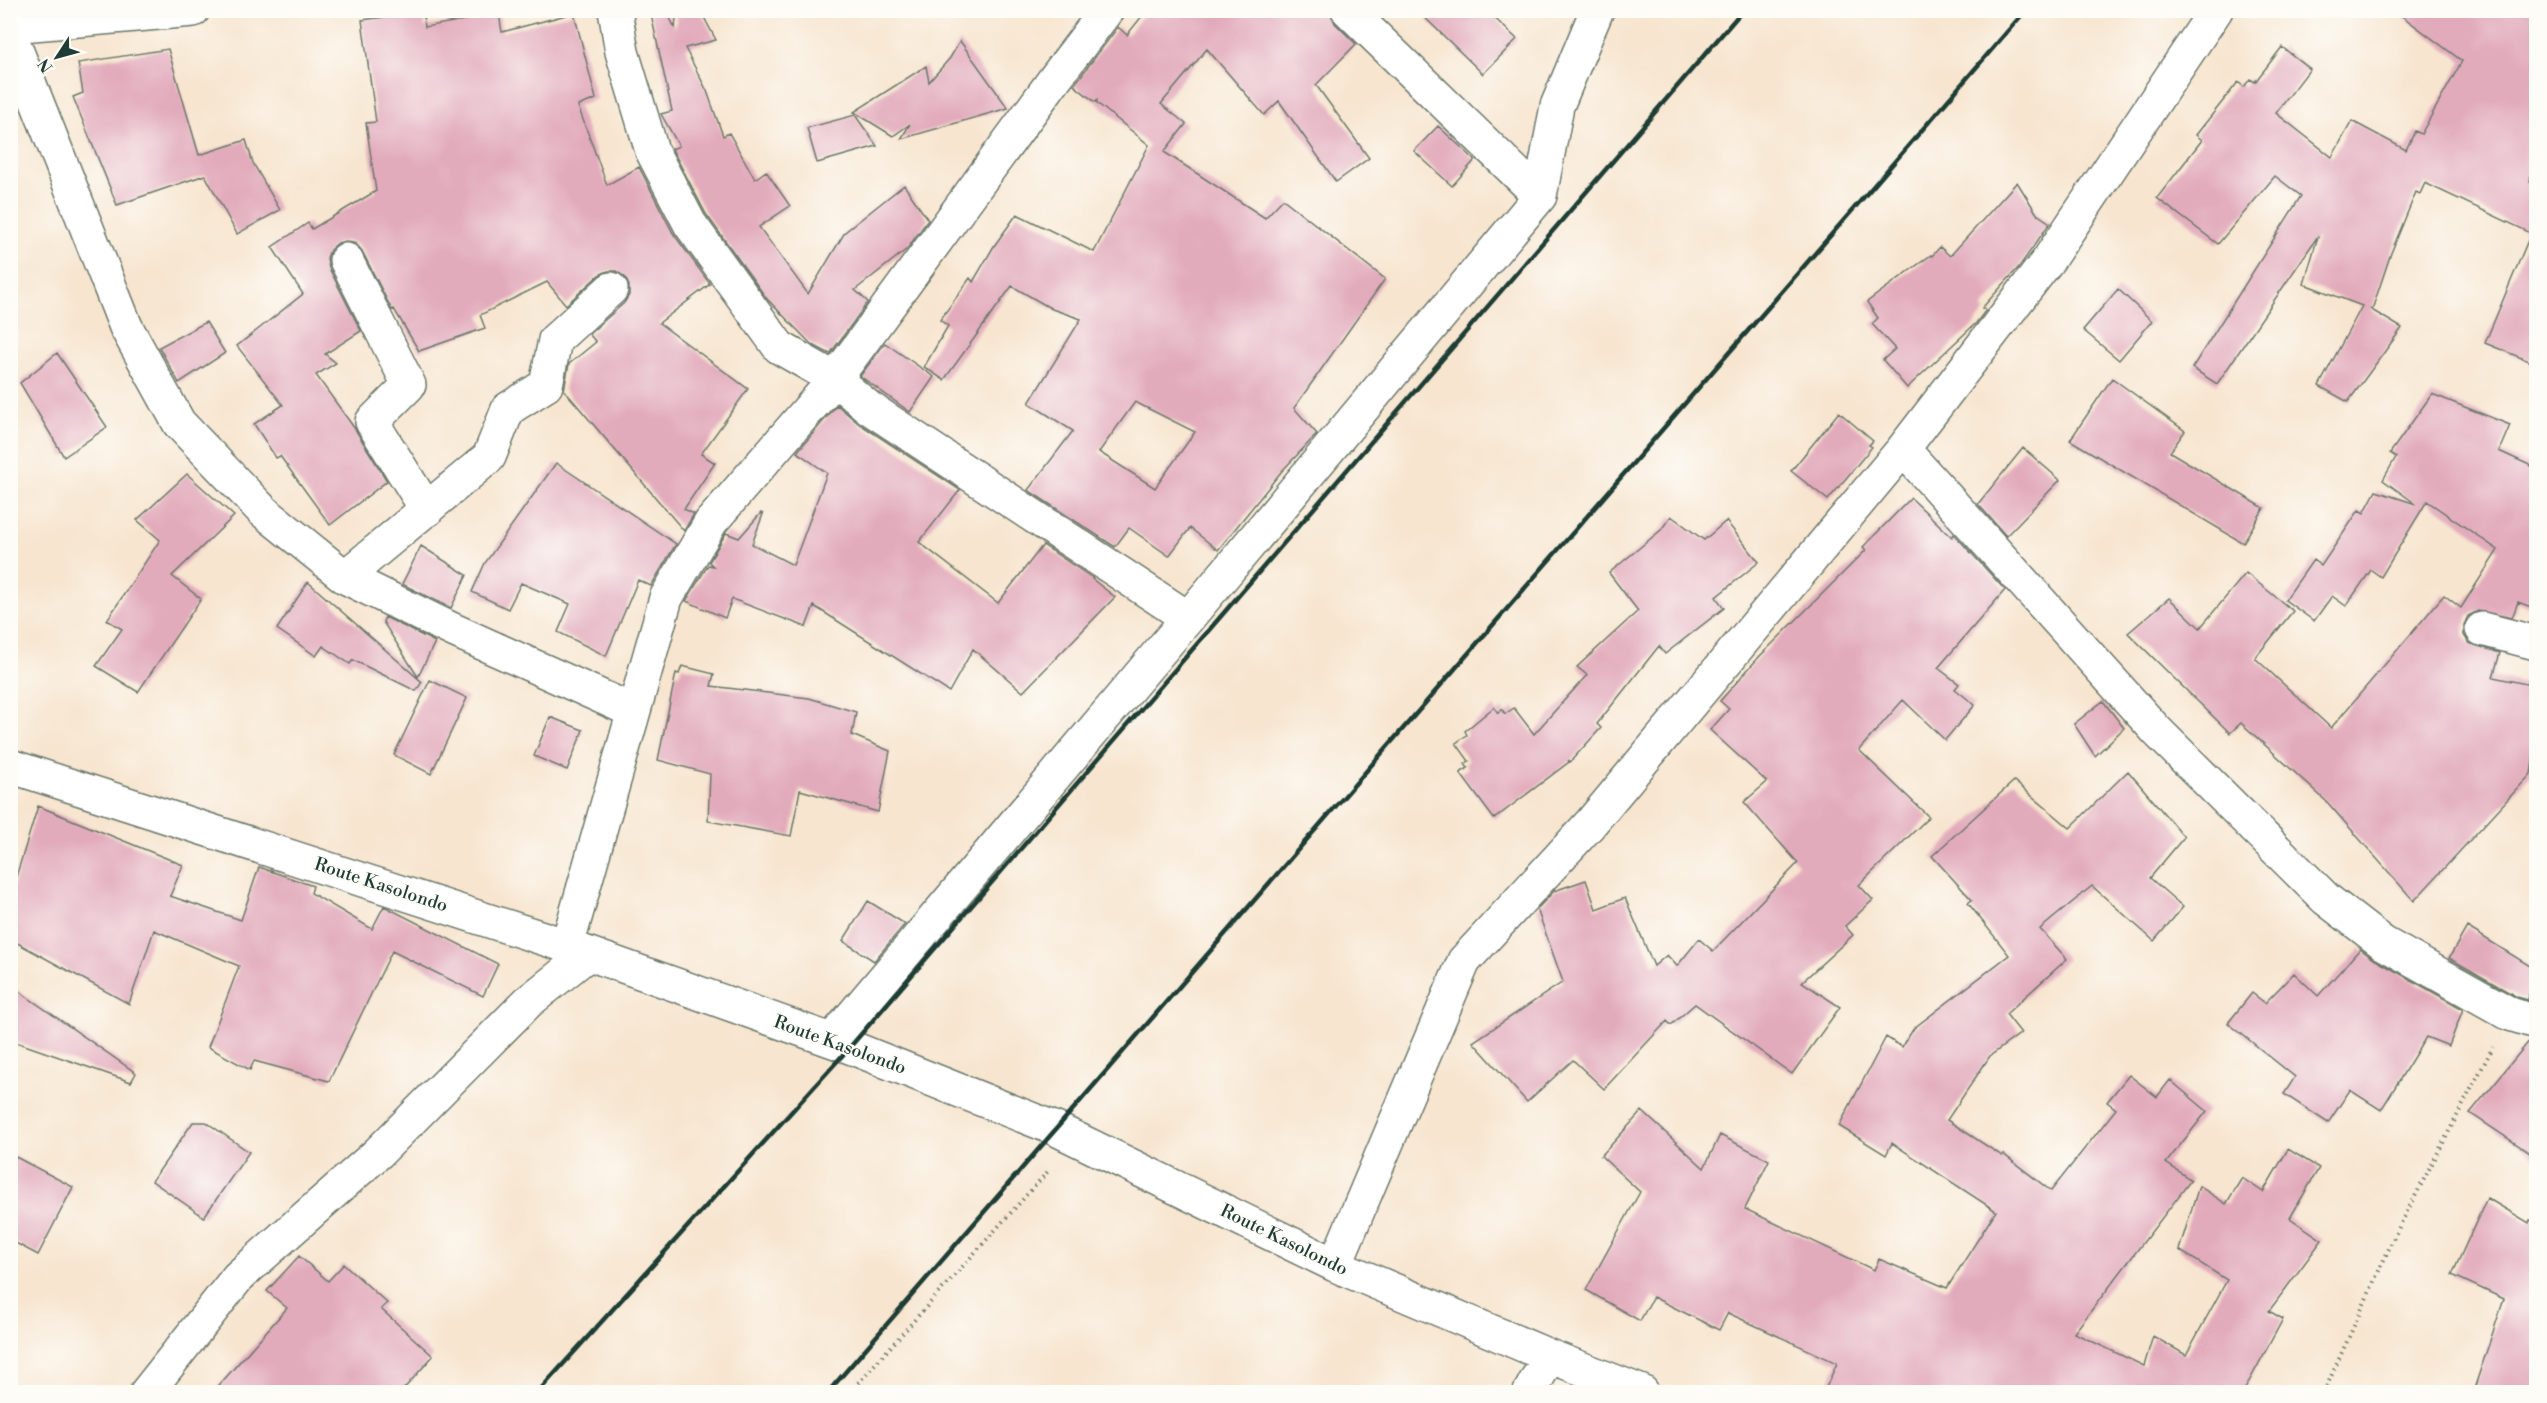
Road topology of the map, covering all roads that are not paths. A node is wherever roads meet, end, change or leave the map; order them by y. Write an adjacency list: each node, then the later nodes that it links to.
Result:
1 (193, 10): 7 (street)
2 (615, 10): 12 (street)
3 (1107, 10): 12 (street)
4 (1348, 10): 9 (street)
5 (1597, 10): 9 (street)
6 (2216, 10): 13 (street)
7 (10, 26)
8 (10, 34): 15 (street)
9 (1540, 196): 16 (street)
10 (346, 260): 14 (street)
11 (611, 289): 14 (street)
12 (835, 379): 16 (street); 19 (street)
13 (1903, 449): 22 (street); 24 (street)
14 (427, 510): 15 (street)
15 (345, 577): 19 (street)
16 (1188, 618): 23 (street)
17 (2482, 629): 18 (street)
18 (2536, 643)
19 (633, 711): 21 (street)
20 (10, 766): 21 (street, Route Kasolondo)
21 (577, 950): 23 (street, Route Kasolondo); 26 (street)
22 (2523, 1018)
23 (832, 1040): 24 (street, Route Kasolondo)
24 (1335, 1265): 25 (street, Route Kasolondo)
25 (1549, 1356): 27 (street); 28 (street, Route Kasolondo)
26 (147, 1392)
27 (1530, 1392)
28 (1642, 1392)

